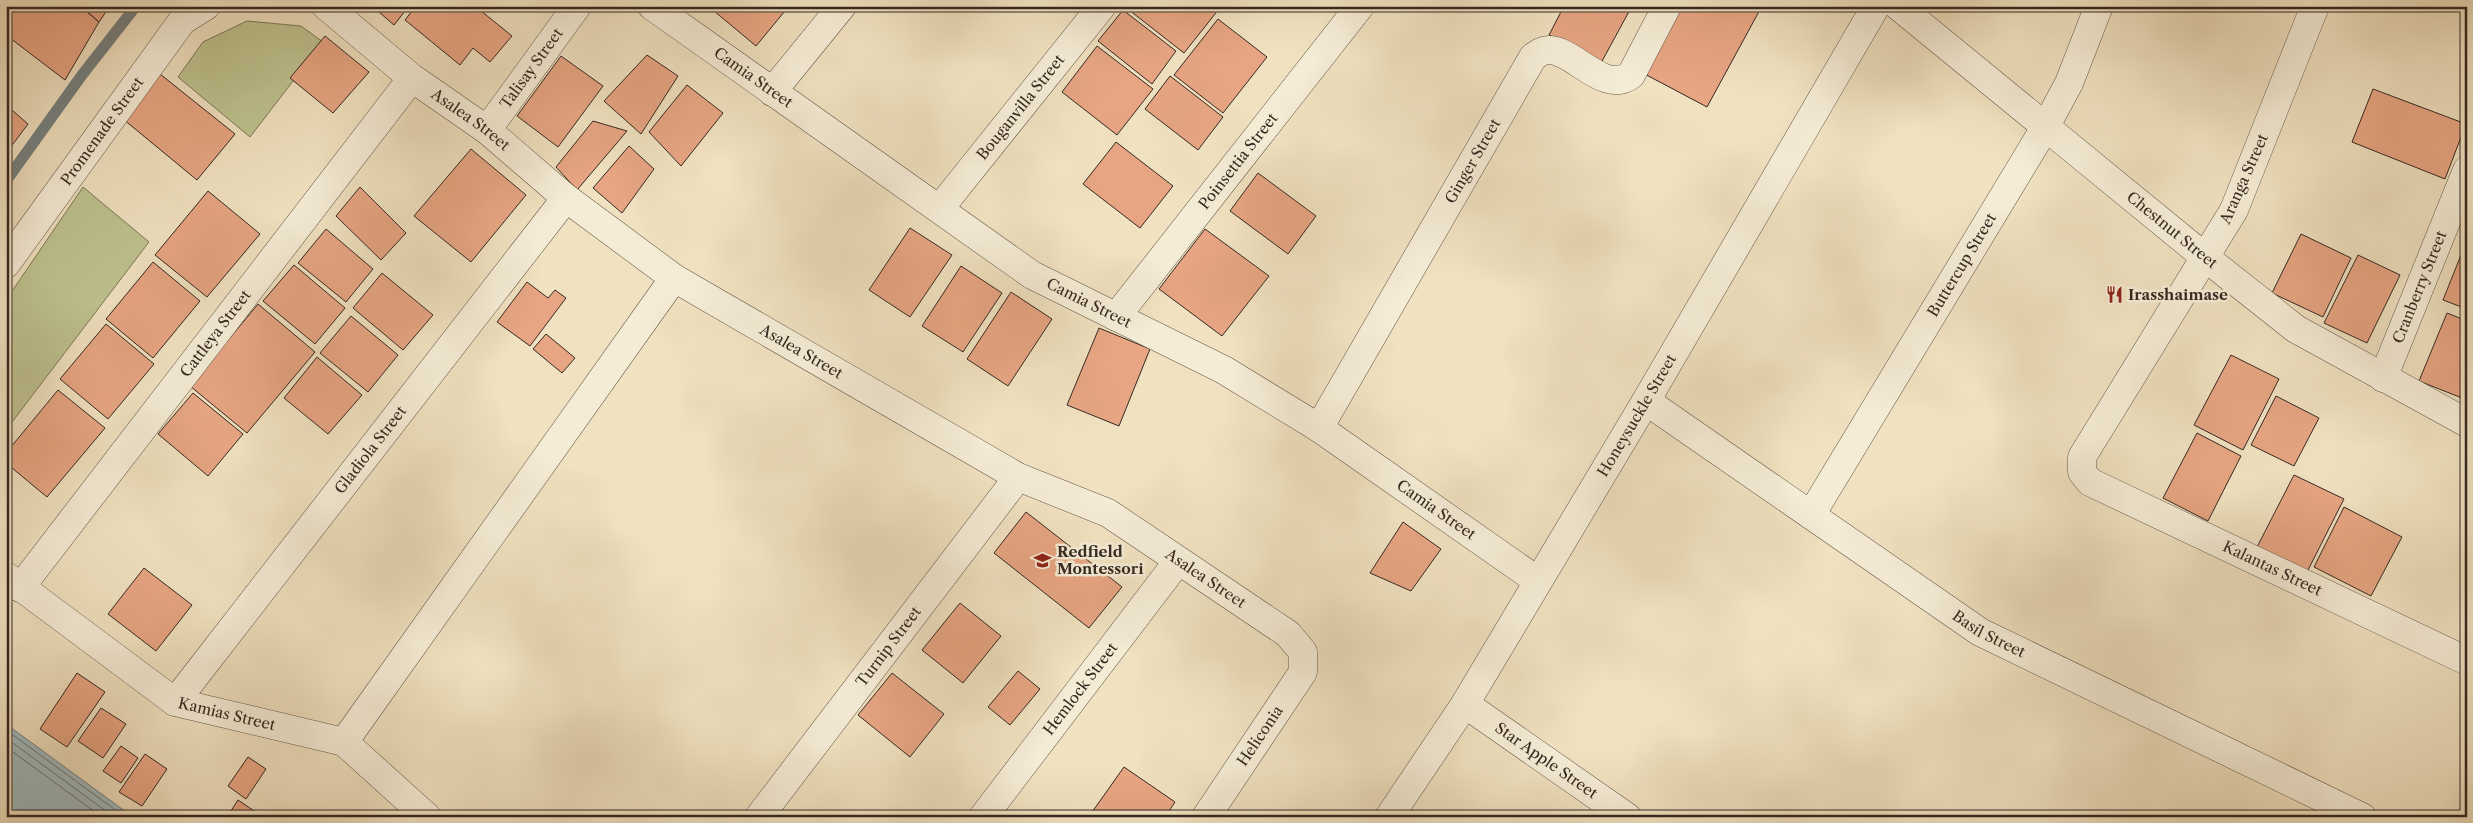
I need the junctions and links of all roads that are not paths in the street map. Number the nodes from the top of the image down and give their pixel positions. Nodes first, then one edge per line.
1 (206, 6) edge
2 (326, 6) edge
3 (577, 6) edge
4 (652, 6) edge
5 (842, 6) edge
6 (1102, 6) edge
7 (1360, 6) edge
8 (1668, 6) edge
9 (1876, 6) edge
10 (1898, 6) edge
11 (2099, 6) edge
12 (2315, 6) edge
13 (412, 78) junction
14 (772, 92) junction
15 (2046, 126) junction
16 (487, 130) junction
17 (2467, 170) edge
18 (566, 198) junction
19 (940, 208) junction
20 (2206, 258) junction
21 (6, 264) edge
22 (674, 278) junction
23 (1116, 317) junction
24 (2383, 378) junction
25 (1646, 401) junction
26 (2467, 423) edge
27 (1318, 428) junction
28 (2082, 472) joint
29 (1018, 477) junction
30 (1812, 515) junction
31 (1178, 561) junction
32 (1538, 581) junction
33 (13, 582) edge
34 (1303, 652) joint
35 (2467, 661) edge
36 (174, 702) junction
37 (1465, 704) junction
38 (344, 742) junction
39 (1611, 812) edge
40 (428, 817) edge
41 (759, 817) edge
42 (983, 817) edge
43 (1206, 817) edge
44 (1389, 817) edge
45 (2362, 817) edge

1 - 21 street, Promenade Street
2 - 13 street, Asalea Street
3 - 16 street, Talisay Street
4 - 14 street, Camia Street
5 - 14 street
6 - 19 street, Bouganvilla Street
7 - 23 street, Poinsettia Street
8 - 27 street, Ginger Street
9 - 25 street, Honeysuckle Street
10 - 15 street, Chestnut Street
11 - 15 street, Buttercup Street
12 - 20 street, Aranga Street
13 - 16 street, Asalea Street
13 - 33 street, Cattleya Street
14 - 19 street, Camia Street
15 - 20 street, Chestnut Street
15 - 30 street, Buttercup Street
16 - 18 street, Asalea Street
17 - 24 street, Cranberry Street
18 - 22 street, Asalea Street
18 - 36 street, Gladiola Street
19 - 23 street, Camia Street
20 - 24 street, Chestnut Street
20 - 28 street, Aranga Street
22 - 29 street, Asalea Street
22 - 38 street
23 - 27 street, Camia Street
24 - 26 street, Chestnut Street
25 - 30 street, Basil Street
25 - 32 street, Honeysuckle Street
27 - 32 street, Camia Street
28 - 35 street, Kalantas Street
29 - 31 street, Asalea Street
29 - 41 street, Turnip Street
30 - 45 street, Basil Street
31 - 34 street, Asalea Street
31 - 42 street, Hemlock Street
32 - 37 street, Honeysuckle Street
33 - 36 street, Kamias Street
34 - 43 street, Heliconia
36 - 38 street, Kamias Street
37 - 39 street, Star Apple Street
37 - 44 street, Honeysuckle Street
38 - 40 street, Kamias Street

